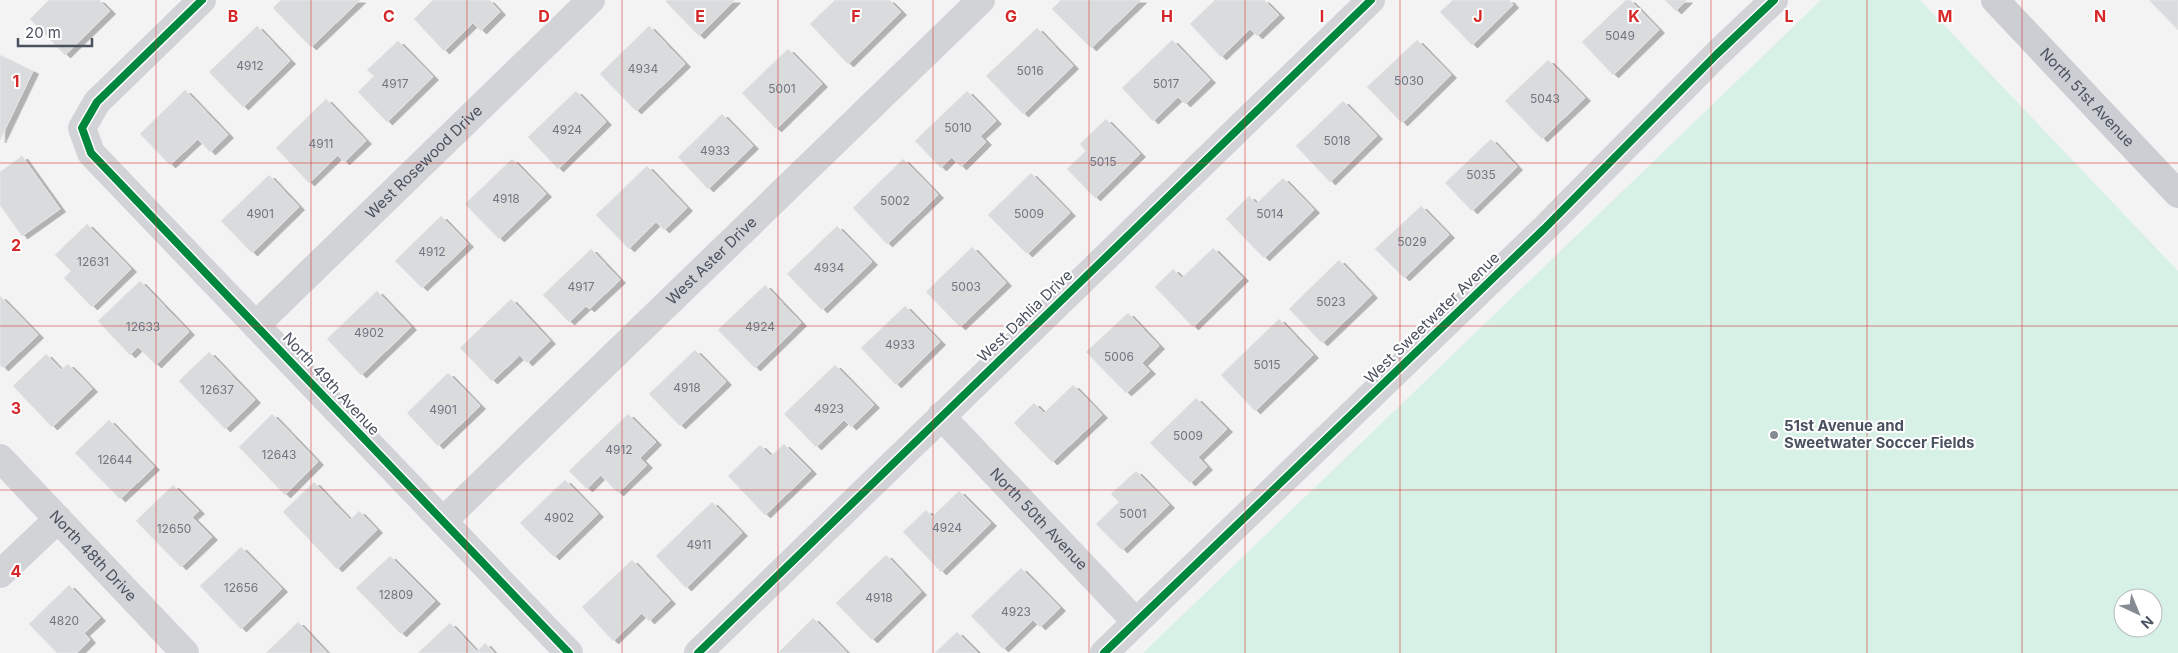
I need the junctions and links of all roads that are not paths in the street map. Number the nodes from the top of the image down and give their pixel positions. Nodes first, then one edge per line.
1 (202, 0) edge
2 (591, 0) edge
3 (981, 0) edge
4 (1371, 0) edge
5 (1774, 0) edge
6 (1995, 0) edge
7 (2178, 194) edge
8 (256, 324) junction
9 (941, 416) junction
10 (0, 458) edge
11 (58, 519) junction
12 (443, 521) junction
13 (0, 574) edge
14 (1136, 622) junction
15 (185, 653) edge
16 (569, 653) edge
17 (698, 653) edge
18 (1104, 653) edge

1 - 8 street, North 49th Avenue
2 - 8 street, West Rosewood Drive
3 - 12 street, West Aster Drive
4 - 9 street, West Dahlia Drive
5 - 14 street, West Sweetwater Avenue
6 - 7 main road, North 51st Avenue
8 - 12 street, North 49th Avenue
9 - 14 street, North 50th Avenue
9 - 17 street, West Dahlia Drive
10 - 11 street, North 48th Drive
11 - 13 street
11 - 15 street, North 48th Drive
12 - 16 street, North 49th Avenue
14 - 18 street, West Sweetwater Avenue

